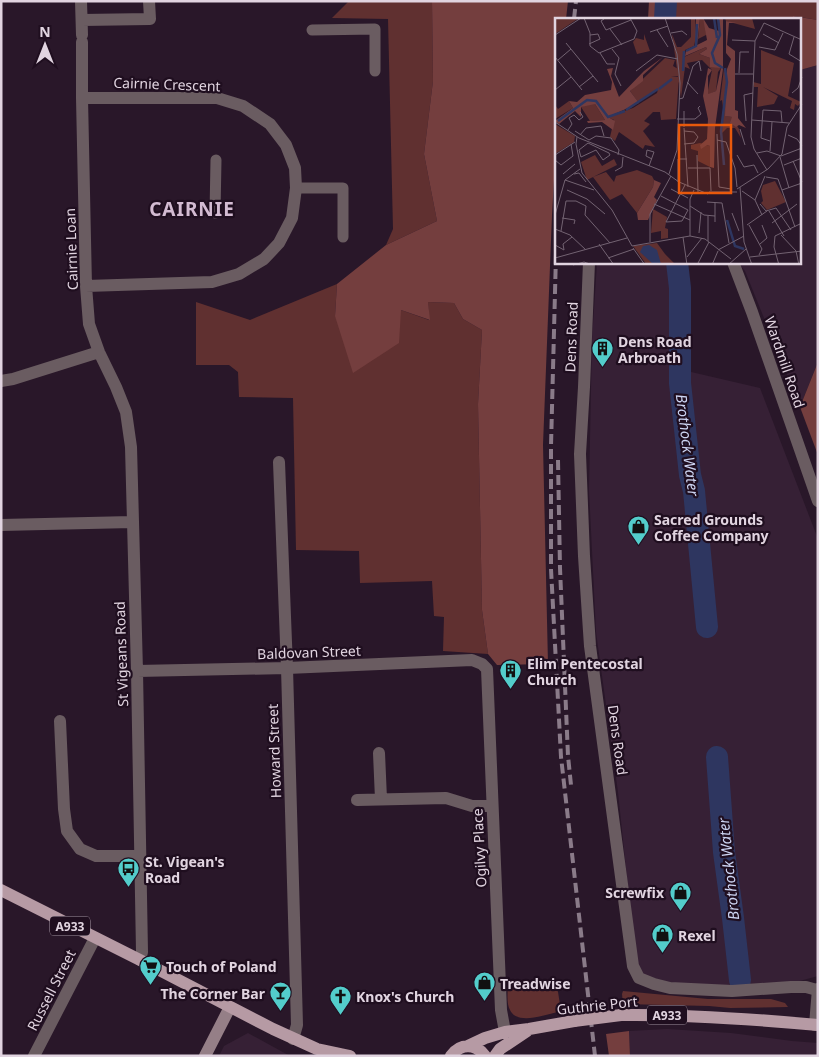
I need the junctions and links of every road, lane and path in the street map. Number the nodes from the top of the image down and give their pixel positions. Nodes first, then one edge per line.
1 (81, 1) edge
2 (149, 1) edge
3 (82, 20) junction
4 (312, 30) dead end
5 (375, 71) dead end
6 (82, 98) junction
7 (216, 160) dead end
8 (296, 188) junction
9 (216, 214) dead end
10 (343, 237) dead end
11 (589, 264) edge
12 (734, 264) edge
13 (86, 286) junction
14 (99, 352) junction
15 (1, 381) edge
16 (279, 462) dead end
17 (818, 501) edge
18 (132, 522) junction
19 (1, 525) edge
20 (482, 664) joint
21 (287, 668) junction
22 (137, 671) junction
23 (60, 722) dead end
24 (379, 753) dead end
25 (381, 799) junction
26 (357, 800) dead end
27 (492, 806) junction
28 (139, 856) junction
29 (1, 890) edge
30 (95, 938) junction
31 (140, 960) junction
32 (818, 989) edge
33 (230, 1008) junction
34 (816, 1025) edge
35 (529, 1030) junction
36 (505, 1032) junction
37 (293, 1039) junction
38 (468, 1046) junction
39 (449, 1055) edge
40 (34, 1056) edge
41 (204, 1056) edge
42 (350, 1056) edge
43 (485, 1056) edge
44 (495, 1056) edge

1 - 3 street, Cairnie Loan
2 - 3 street
3 - 6 street, Cairnie Loan
4 - 5 street
6 - 8 street, Cairnie Crescent
6 - 13 street, Cairnie Loan
7 - 9 street
8 - 10 street
8 - 13 street, Cairnie Crescent
11 - 32 street, Dens Road
12 - 17 street, Wardmill Road
13 - 14 street, Cairnie Loan
14 - 15 street
14 - 18 street, St Vigeans Road
16 - 21 street, Howard Street
18 - 19 street
18 - 22 street, St Vigeans Road
20 - 21 street, Baldovan Street
20 - 27 street, Ogilvy Place
21 - 22 street, Baldovan Street
21 - 37 street, Howard Street
22 - 28 street, St Vigeans Road
23 - 28 street
24 - 25 street
25 - 26 street
25 - 27 street
27 - 36 street, Ogilvy Place
28 - 31 street, St Vigeans Road
29 - 30 main road, A933
30 - 31 main road, A933
30 - 40 street, Russell Street
31 - 33 main road, A933
32 - 34 street
33 - 37 main road, A933
33 - 41 main road
34 - 35 main road, Guthrie Port / A933, bridge
35 - 36 main road, Guthrie Port / A933
35 - 44 main road, Guthrie Port / A933
36 - 38 main road, Guthrie Port / A933
37 - 42 main road, A933
38 - 39 main road, A933
38 - 43 main road

